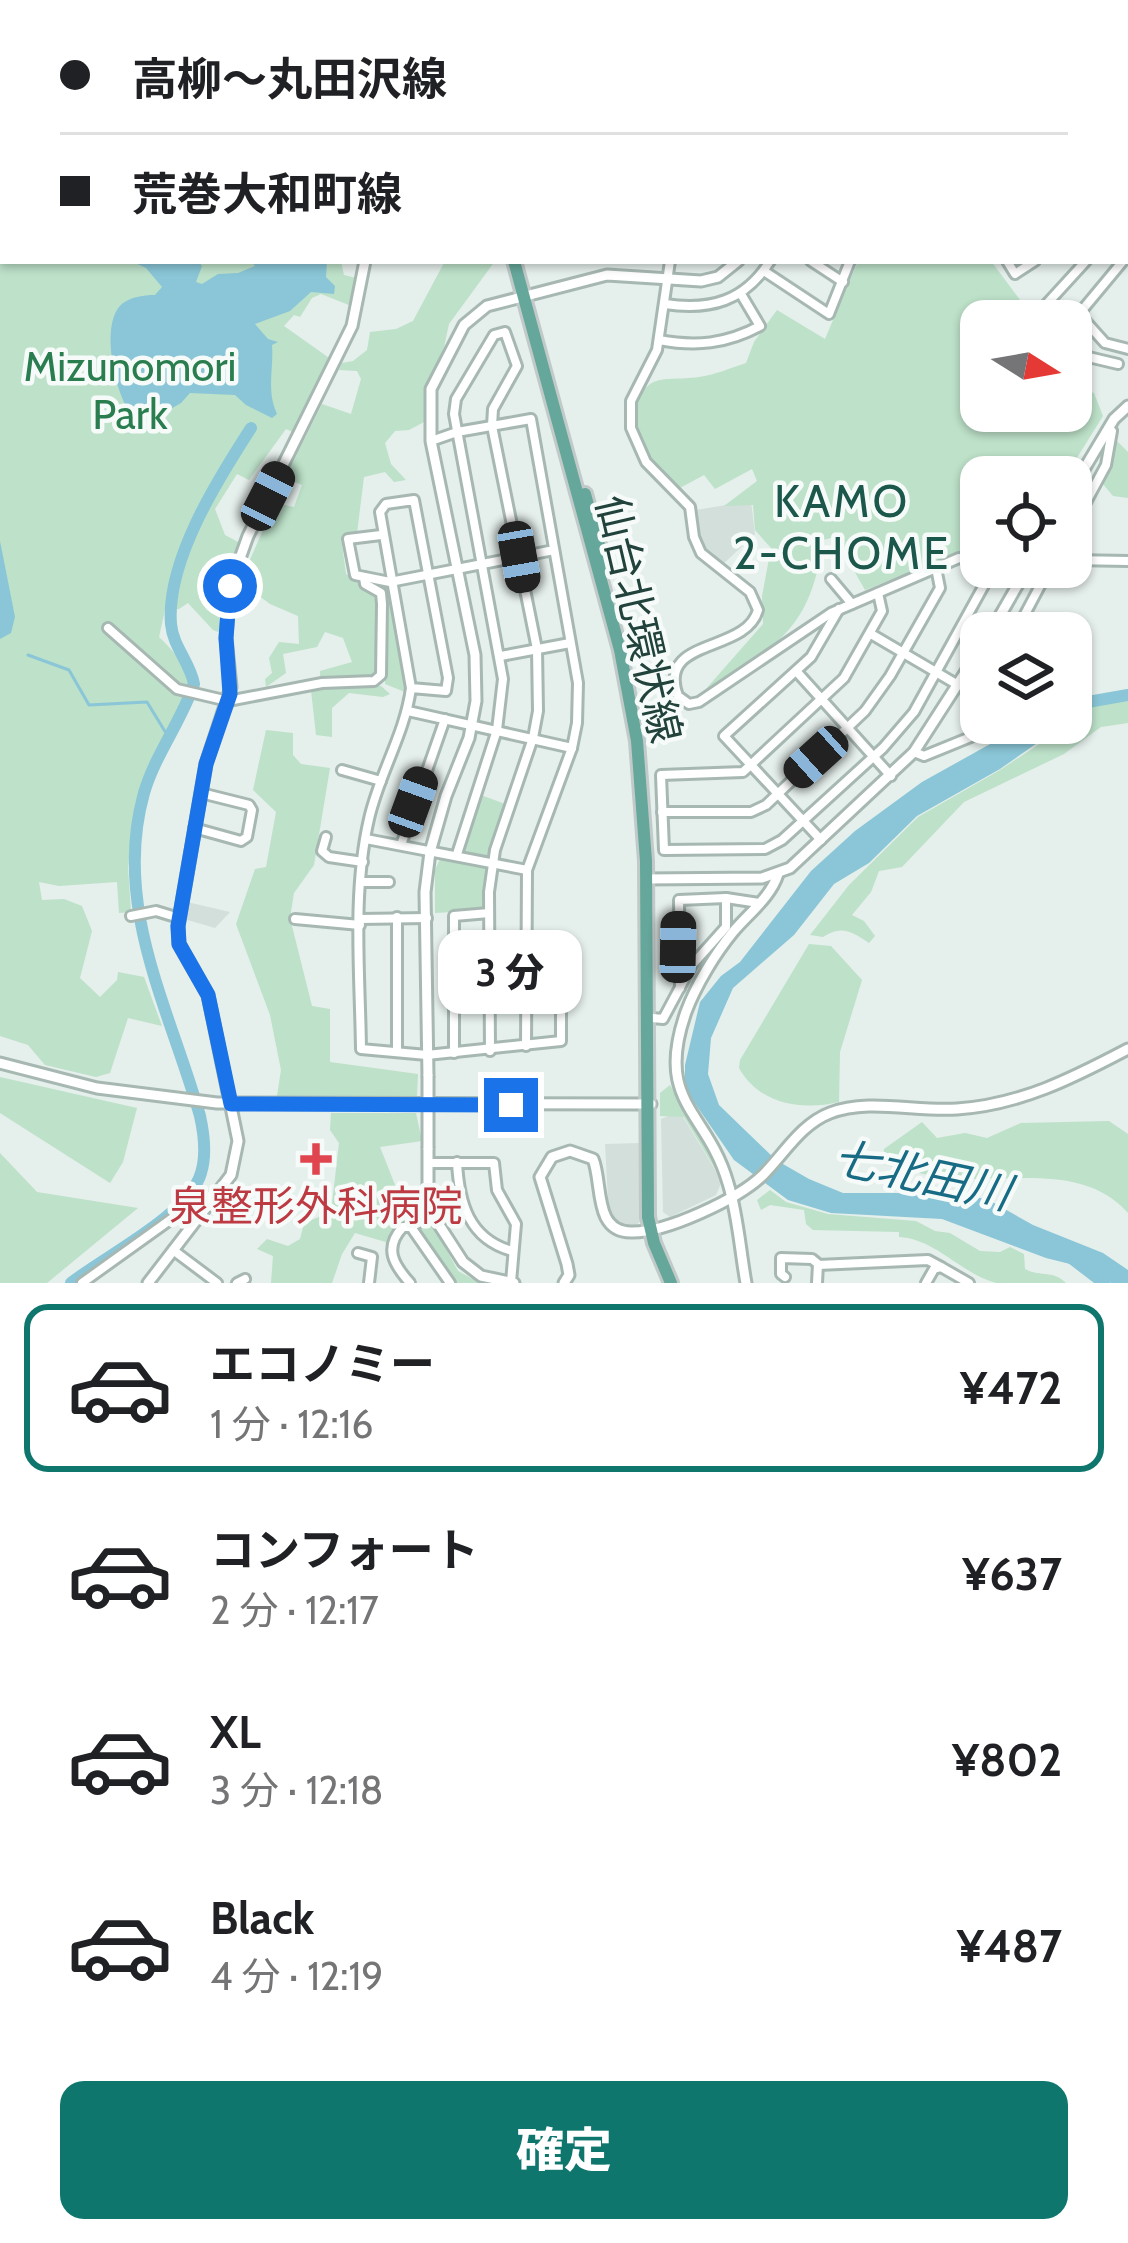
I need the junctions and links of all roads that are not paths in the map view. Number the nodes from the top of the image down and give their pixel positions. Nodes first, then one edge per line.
1 (364, 264) edge
2 (519, 264) edge
3 (670, 264) edge
4 (734, 264) edge
5 (768, 264) edge
6 (816, 264) edge
7 (849, 264) edge
8 (1009, 264) edge
9 (1030, 264) edge
10 (1083, 264) edge
11 (1120, 264) edge
12 (764, 271) junction
13 (668, 278) junction
14 (843, 282) junction
15 (528, 293) junction
16 (741, 294) junction
17 (1050, 300) edge
18 (664, 304) junction
19 (659, 340) junction
20 (1128, 349) edge
21 (1092, 358) edge
22 (1123, 365) edge
23 (1128, 406) edge
24 (492, 426) junction
25 (1108, 429) junction
26 (457, 432) junction
27 (431, 441) junction
28 (1092, 456) edge
29 (1092, 491) edge
30 (381, 535) junction
31 (554, 550) junction
32 (519, 557) junction
33 (960, 558) edge
34 (1092, 560) edge
35 (1128, 561) edge
36 (483, 565) junction
37 (936, 568) junction
38 (457, 570) junction
39 (428, 575) junction
40 (364, 577) junction
41 (830, 579) dead end
42 (394, 581) junction
43 (983, 588) edge
44 (878, 593) junction
45 (852, 604) junction
46 (839, 609) junction
47 (109, 628) dead end
48 (871, 634) junction
49 (571, 643) junction
50 (537, 649) junction
51 (904, 654) junction
52 (501, 656) junction
53 (797, 672) junction
54 (937, 672) junction
55 (959, 686) joint
56 (411, 688) junction
57 (823, 700) junction
58 (229, 701) junction
59 (408, 711) junction
60 (445, 719) junction
61 (472, 726) junction
62 (848, 728) junction
63 (497, 730) junction
64 (533, 738) junction
65 (960, 741) edge
66 (572, 748) junction
67 (914, 752) junction
68 (873, 756) junction
69 (750, 765) junction
70 (342, 770) dead end
71 (891, 776) junction
72 (381, 781) junction
73 (201, 793) junction
74 (776, 794) junction
75 (662, 812) junction
76 (802, 821) junction
77 (194, 828) junction
78 (326, 837) dead end
79 (366, 839) junction
80 (822, 841) junction
81 (401, 845) junction
82 (430, 852) junction
83 (457, 854) junction
84 (363, 862) junction
85 (492, 863) junction
86 (526, 870) junction
87 (778, 874) junction
88 (649, 879) junction
89 (361, 882) junction
90 (389, 883) dead end
91 (725, 898) junction
92 (760, 903) junction
93 (489, 913) junction
94 (131, 916) dead end
95 (397, 917) junction
96 (179, 918) junction
97 (427, 918) junction
98 (296, 919) dead end
99 (360, 922) junction
100 (489, 945) junction
101 (525, 947) junction
102 (680, 988) junction
103 (652, 1018) junction
104 (526, 1046) junction
105 (1128, 1049) edge
106 (490, 1051) junction
107 (397, 1052) junction
108 (454, 1053) junction
109 (427, 1055) junction
110 (0, 1064) edge
111 (231, 1104) junction
112 (649, 1104) junction
113 (428, 1162) junction
114 (457, 1162) junction
115 (216, 1194) junction
116 (731, 1197) junction
117 (432, 1214) junction
118 (412, 1227) junction
119 (653, 1229) junction
120 (173, 1250) junction
121 (512, 1251) junction
122 (358, 1253) dead end
123 (818, 1265) junction
124 (941, 1268) junction
125 (785, 1277) dead end
126 (82, 1283) edge
127 (148, 1283) edge
128 (217, 1283) edge
129 (369, 1283) edge
130 (410, 1283) edge
131 (450, 1283) edge
132 (513, 1283) edge
133 (564, 1283) edge
134 (674, 1283) edge
135 (746, 1283) edge
136 (817, 1283) edge
137 (926, 1283) edge
138 (969, 1283) edge

1 - 58 street
2 - 15 main road, 仙台北環状線
3 - 13 street
4 - 13 street
5 - 12 street
6 - 14 street
7 - 14 street
8 - 9 street
10 - 17 street
11 - 20 street
12 - 14 street
12 - 16 street
13 - 15 street
13 - 18 street
15 - 27 street
15 - 88 main road, 仙台北環状線
16 - 18 street
16 - 19 street
18 - 19 street
19 - 46 street
20 - 22 street
21 - 22 street
23 - 25 street
24 - 26 street
24 - 26 street
24 - 31 street
24 - 32 street
25 - 28 street
25 - 29 street
26 - 27 street
26 - 36 street
27 - 38 street
30 - 39 street
30 - 40 street
30 - 42 street
31 - 32 street
31 - 49 street
32 - 36 street
32 - 50 street
33 - 37 street
34 - 35 street
36 - 38 street
36 - 52 street
37 - 44 street
37 - 51 street
38 - 39 street
38 - 61 street
39 - 42 street
39 - 56 street
40 - 42 street
40 - 58 street
41 - 45 street
42 - 56 street
43 - 54 street
44 - 45 street
44 - 48 street
45 - 46 street
46 - 53 street
47 - 58 street
48 - 51 street
48 - 57 street
49 - 50 street
49 - 66 street
50 - 52 street
50 - 64 street
51 - 54 street
51 - 62 street
52 - 63 street
53 - 57 street
53 - 69 street
54 - 55 street
54 - 68 street
55 - 67 street
56 - 59 street
57 - 62 street
57 - 69 street
58 - 73 street
59 - 60 street
59 - 72 street
60 - 61 street
60 - 81 street
61 - 63 street
61 - 82 street
62 - 68 street
62 - 74 street
63 - 64 street
63 - 83 street
64 - 66 street
64 - 85 street
65 - 67 street
66 - 86 street
67 - 71 street
68 - 71 street
68 - 76 street
69 - 74 street
69 - 75 street
70 - 72 street
71 - 80 street
72 - 79 street
73 - 77 street
73 - 77 street
74 - 75 street
74 - 76 street
75 - 76 street
76 - 80 street
77 - 96 street
78 - 84 street
79 - 81 street
79 - 84 street
80 - 87 street
81 - 82 street
82 - 83 street
82 - 97 street
83 - 85 street
84 - 89 street
85 - 86 street
85 - 93 street
86 - 101 street
87 - 88 street
87 - 92 street
88 - 103 main road, 仙台北環状線
88 - 112 main road, 仙台北環状線
89 - 90 street
89 - 99 street
91 - 92 street
91 - 102 street
91 - 102 street
92 - 116 street
93 - 100 street
93 - 108 street
94 - 96 street
95 - 97 street
95 - 99 street
95 - 107 street
96 - 111 street
97 - 109 street
98 - 99 street
99 - 107 street
100 - 101 street
100 - 106 street
101 - 104 street
101 - 104 street
102 - 103 street
103 - 112 main road, 仙台北環状線
104 - 106 street
105 - 116 street
106 - 108 street
107 - 109 street
108 - 109 street
109 - 113 street, bridge
110 - 111 street
111 - 112 street
111 - 115 street
112 - 119 main road, 仙台北環状線
113 - 114 street
113 - 117 street
114 - 121 street
114 - 121 street
115 - 120 street
115 - 126 street
116 - 119 street
116 - 135 street
117 - 118 street
117 - 132 street
118 - 130 street
118 - 131 street
119 - 133 street
119 - 134 main road, 仙台北環状線
120 - 127 street
120 - 128 street
121 - 132 street
122 - 129 street
123 - 124 street
123 - 125 street
123 - 136 street
124 - 137 street
124 - 138 street

